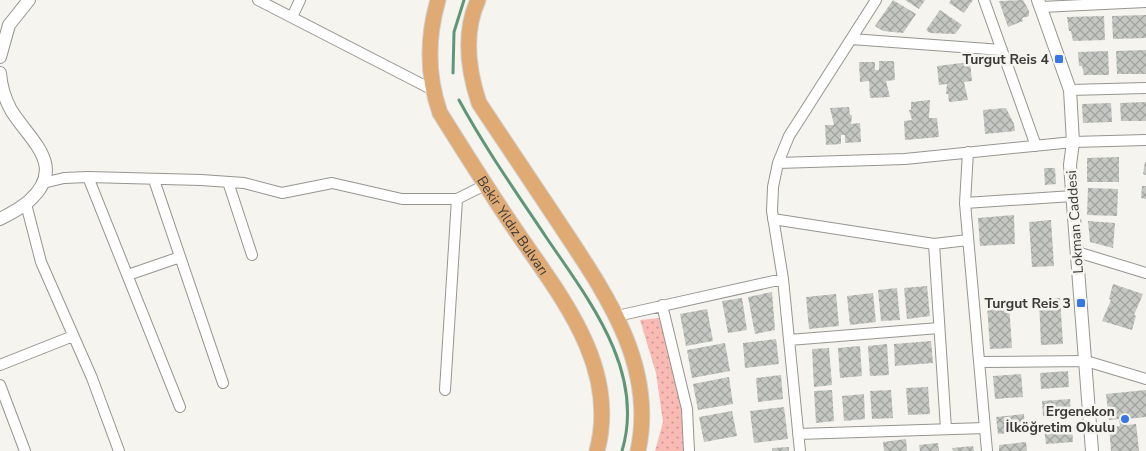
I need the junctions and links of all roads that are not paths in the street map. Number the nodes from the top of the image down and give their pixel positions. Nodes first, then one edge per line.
1 (29, 0) edge
2 (258, 0) edge
3 (300, 0) edge
4 (438, 0) edge
5 (478, 0) edge
6 (876, 0) edge
7 (984, 0) edge
8 (1146, 2) edge
9 (1040, 3) edge
10 (292, 17) junction
11 (851, 39) junction
12 (1002, 50) junction
13 (0, 57) edge
14 (0, 73) edge
15 (1146, 88) edge
16 (433, 90) junction
17 (1070, 90) junction
18 (1146, 140) edge
19 (1073, 142) junction
20 (1036, 146) junction
21 (968, 152) junction
22 (778, 163) junction
23 (88, 177) junction
24 (154, 180) junction
25 (43, 182) junction
26 (228, 182) junction
27 (485, 185) junction
28 (1073, 196) junction
29 (457, 199) junction
30 (965, 203) junction
31 (26, 204) junction
32 (773, 219) junction
33 (0, 220) edge
34 (968, 240) junction
35 (934, 244) junction
36 (1077, 252) junction
37 (252, 255) dead end
38 (180, 257) junction
39 (1146, 273) edge
40 (128, 275) junction
41 (783, 279) junction
42 (662, 305) junction
43 (617, 316) junction
44 (939, 328) junction
45 (73, 336) junction
46 (789, 340) junction
47 (1086, 361) junction
48 (979, 362) junction
49 (0, 365) edge
50 (1146, 379) edge
51 (223, 382) dead end
52 (0, 385) edge
53 (444, 390) dead end
54 (180, 407) dead end
55 (985, 428) junction
56 (946, 429) junction
57 (798, 434) junction
58 (26, 451) edge
59 (119, 451) edge
60 (597, 451) edge
61 (638, 451) edge
62 (690, 451) edge
63 (800, 451) edge
64 (987, 451) edge
65 (1092, 451) edge

1 - 13 street
2 - 10 street
3 - 10 street
4 - 16 main road, Bekir Yıldız Bulvarı
5 - 43 main road
6 - 11 street
7 - 12 street
8 - 9 street
9 - 17 street, Lokman Caddesi
10 - 16 street
11 - 12 street
11 - 22 street
12 - 20 street
14 - 25 street
15 - 17 street
16 - 27 main road, Bekir Yıldız Bulvarı
17 - 19 street, Lokman Caddesi
18 - 19 street
19 - 20 street
19 - 28 street, Lokman Caddesi
20 - 21 street
21 - 22 street
21 - 30 street
22 - 32 street
23 - 24 street
23 - 25 street
23 - 40 street
24 - 26 street
24 - 38 street
25 - 31 street
26 - 29 street
26 - 37 street
27 - 29 street
27 - 60 main road, Bekir Yıldız Bulvarı
28 - 30 street
28 - 36 street, Lokman Caddesi
29 - 53 street
30 - 34 street
31 - 33 street
31 - 45 street
32 - 35 street
32 - 41 street
34 - 35 street
34 - 48 street
35 - 44 street
36 - 39 street
36 - 47 street, Lokman Caddesi
38 - 40 street
38 - 51 street
40 - 54 street
41 - 42 street
41 - 46 street
42 - 43 street
42 - 62 street
43 - 61 main road
44 - 46 street
44 - 56 street
45 - 49 street
45 - 59 street
46 - 57 street
47 - 48 street
47 - 50 street
47 - 65 street, Lokman Caddesi
48 - 55 street
52 - 58 street
55 - 56 street
55 - 64 street
56 - 57 street
57 - 63 street

